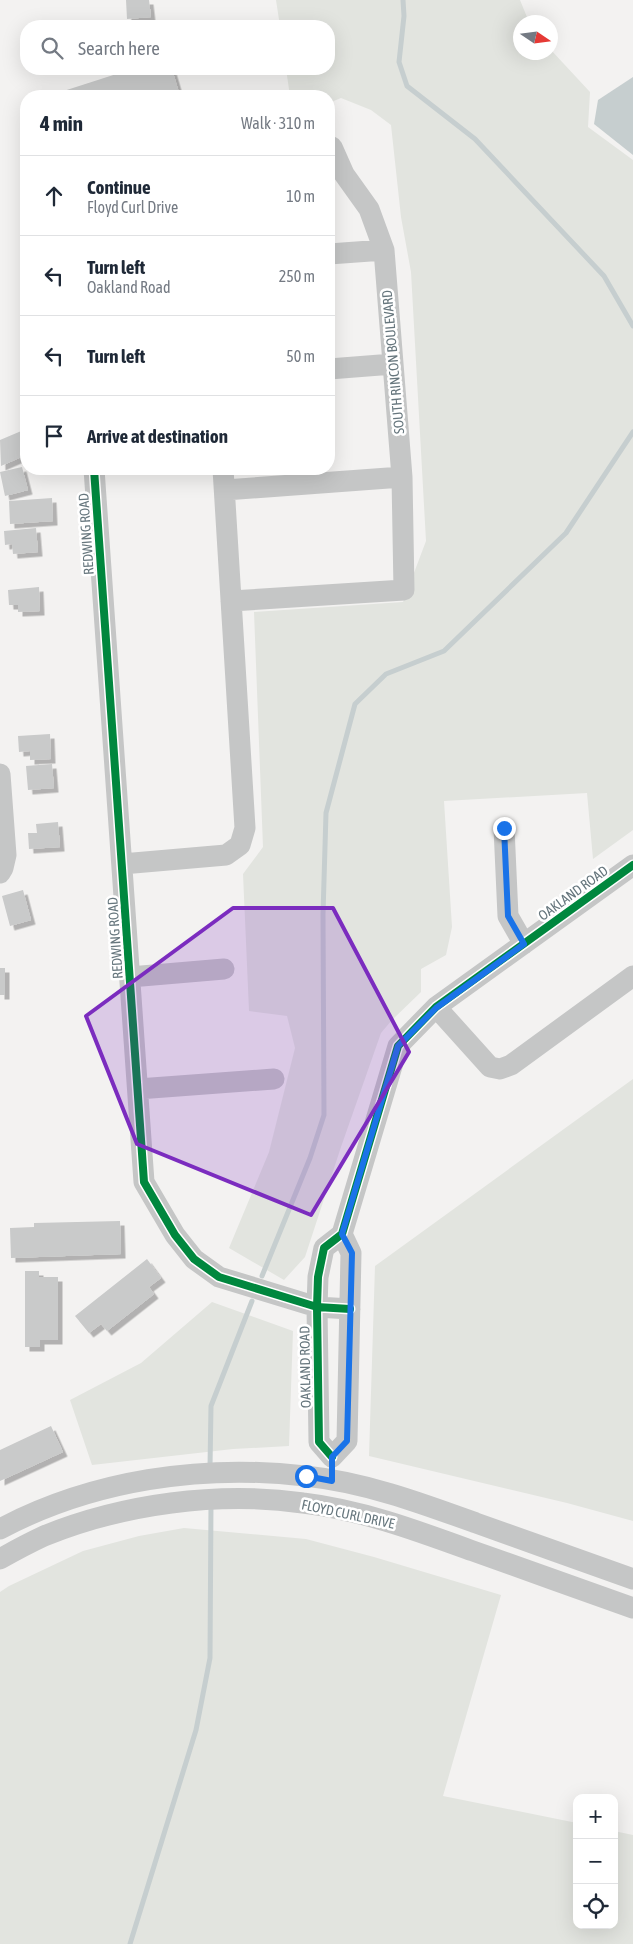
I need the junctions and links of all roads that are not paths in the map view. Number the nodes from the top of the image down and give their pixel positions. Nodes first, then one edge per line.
1 (335, 154) edge
2 (384, 250) junction
3 (335, 254) edge
4 (393, 364) junction
5 (335, 369) edge
6 (94, 475) edge
7 (224, 475) edge
8 (402, 477) junction
9 (225, 490) junction
10 (231, 601) junction
11 (0, 774) edge
12 (504, 828) dead end
13 (122, 864) junction
14 (633, 865) edge
15 (0, 873) edge
16 (524, 944) junction
17 (224, 969) dead end
18 (633, 976) edge
19 (130, 978) junction
20 (436, 1008) junction
21 (274, 1079) dead end
22 (138, 1089) junction
23 (342, 1234) junction
24 (317, 1306) junction
25 (350, 1309) junction
26 (332, 1457) junction
27 (332, 1481) junction
28 (330, 1508) junction
29 (0, 1528) edge
30 (0, 1559) edge
31 (633, 1579) edge
32 (633, 1608) edge

1 - 2 street, SOUTH RINCON BOULEVARD
2 - 3 street
2 - 4 street, SOUTH RINCON BOULEVARD
4 - 5 street
4 - 8 street, SOUTH RINCON BOULEVARD
6 - 13 street, REDWING ROAD
7 - 9 street
8 - 9 street
8 - 10 street, SOUTH RINCON BOULEVARD
9 - 10 street
10 - 13 street
11 - 15 street
12 - 16 street
13 - 19 street, REDWING ROAD
14 - 16 street, OAKLAND ROAD
16 - 20 street, OAKLAND ROAD
17 - 19 street
18 - 20 street
19 - 22 street, REDWING ROAD
20 - 23 street, OAKLAND ROAD
21 - 22 street
22 - 24 street, REDWING ROAD
23 - 24 street, OAKLAND ROAD
23 - 25 street
24 - 25 street, REDWING ROAD
24 - 26 street, OAKLAND ROAD
25 - 26 street
26 - 27 street
27 - 28 street
27 - 29 street, FLOYD CURL DRIVE
27 - 31 street, FLOYD CURL DRIVE
28 - 30 street, FLOYD CURL DRIVE
28 - 32 street, FLOYD CURL DRIVE

